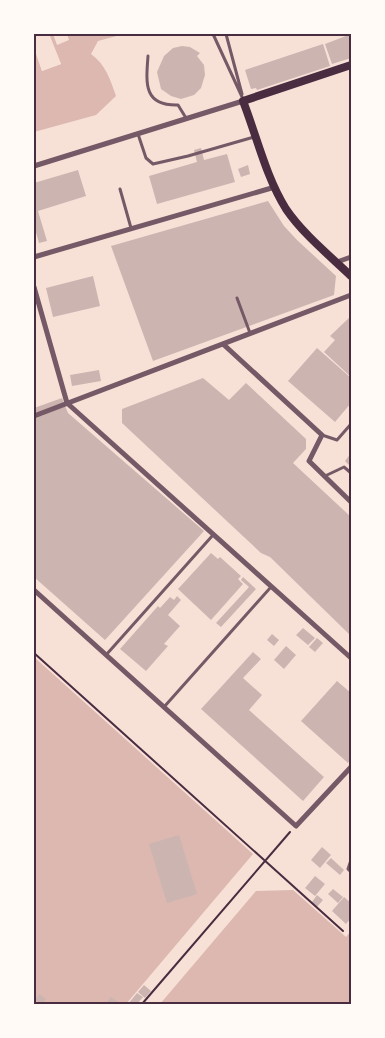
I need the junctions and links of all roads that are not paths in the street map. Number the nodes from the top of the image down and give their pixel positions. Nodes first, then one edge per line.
1 (213, 34) edge
2 (226, 34) edge
3 (148, 56) dead end
4 (351, 65) edge
5 (243, 100) junction
6 (187, 119) junction
7 (138, 134) junction
8 (256, 136) junction
9 (34, 166) edge
10 (275, 187) junction
11 (120, 189) dead end
12 (132, 228) junction
13 (34, 257) edge
14 (351, 257) edge
15 (337, 262) junction
16 (351, 276) edge
17 (34, 287) edge
18 (351, 295) edge
19 (236, 298) dead end
20 (250, 334) junction
21 (223, 344) junction
22 (67, 403) junction
23 (34, 416) edge
24 (351, 424) edge
25 (322, 435) junction
26 (351, 474) edge
27 (325, 477) junction
28 (351, 502) edge
29 (214, 534) junction
30 (271, 586) junction
31 (34, 590) edge
32 (106, 654) junction
33 (351, 658) edge
34 (164, 707) junction
35 (351, 767) edge
36 (351, 860) edge
37 (351, 872) edge

1 - 5 lane
2 - 5 lane
3 - 6 lane
4 - 5 main road
5 - 6 street
5 - 8 main road
6 - 7 street
7 - 8 lane
7 - 9 street
8 - 10 main road
10 - 12 street
10 - 15 main road
11 - 12 lane
12 - 13 street
14 - 15 street
15 - 16 main road
17 - 22 street
18 - 20 street
19 - 20 lane
20 - 21 street
21 - 22 street
21 - 25 street
22 - 23 street
22 - 29 street
24 - 25 lane
25 - 27 street
26 - 27 lane
27 - 28 street
29 - 30 street
29 - 32 lane
30 - 33 street
30 - 34 lane
31 - 32 street
32 - 34 street
34 - 35 street
36 - 37 lane

